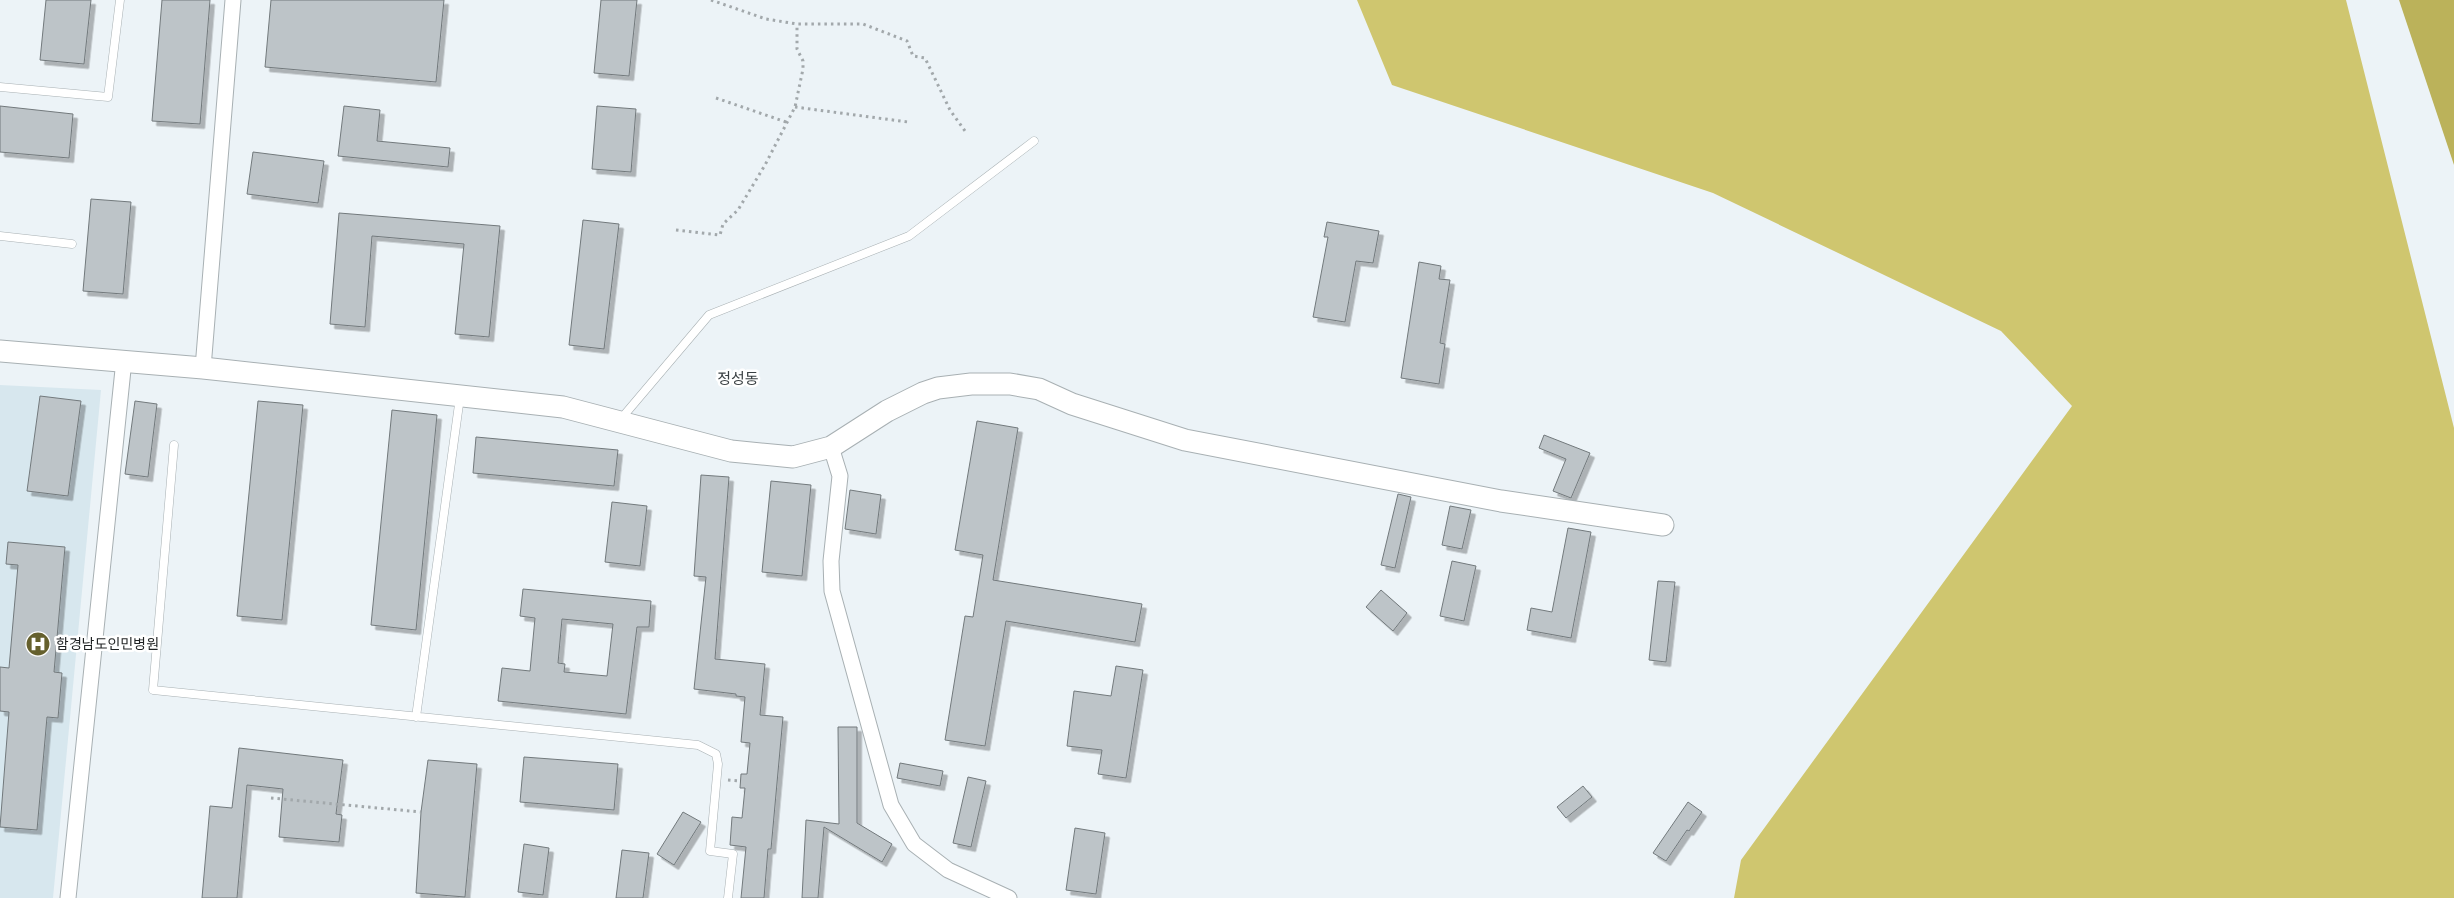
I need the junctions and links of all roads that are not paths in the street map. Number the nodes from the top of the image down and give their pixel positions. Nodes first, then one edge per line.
1 (120, 0) edge
2 (233, 0) edge
3 (0, 88) edge
4 (1034, 141) dead end
5 (0, 236) edge
6 (72, 244) dead end
7 (0, 350) edge
8 (124, 360) junction
9 (203, 368) junction
10 (460, 396) junction
11 (620, 420) junction
12 (174, 445) dead end
13 (831, 447) junction
14 (1662, 525) dead end
15 (416, 716) junction
16 (68, 898) edge
17 (728, 898) edge
18 (1009, 898) edge

1 - 3 lane
2 - 9 street
4 - 11 lane
5 - 6 lane
7 - 8 street
8 - 9 street
8 - 16 street
9 - 10 street
10 - 11 street
10 - 15 lane
11 - 13 street
12 - 15 lane
13 - 14 street
13 - 18 street
15 - 17 lane

